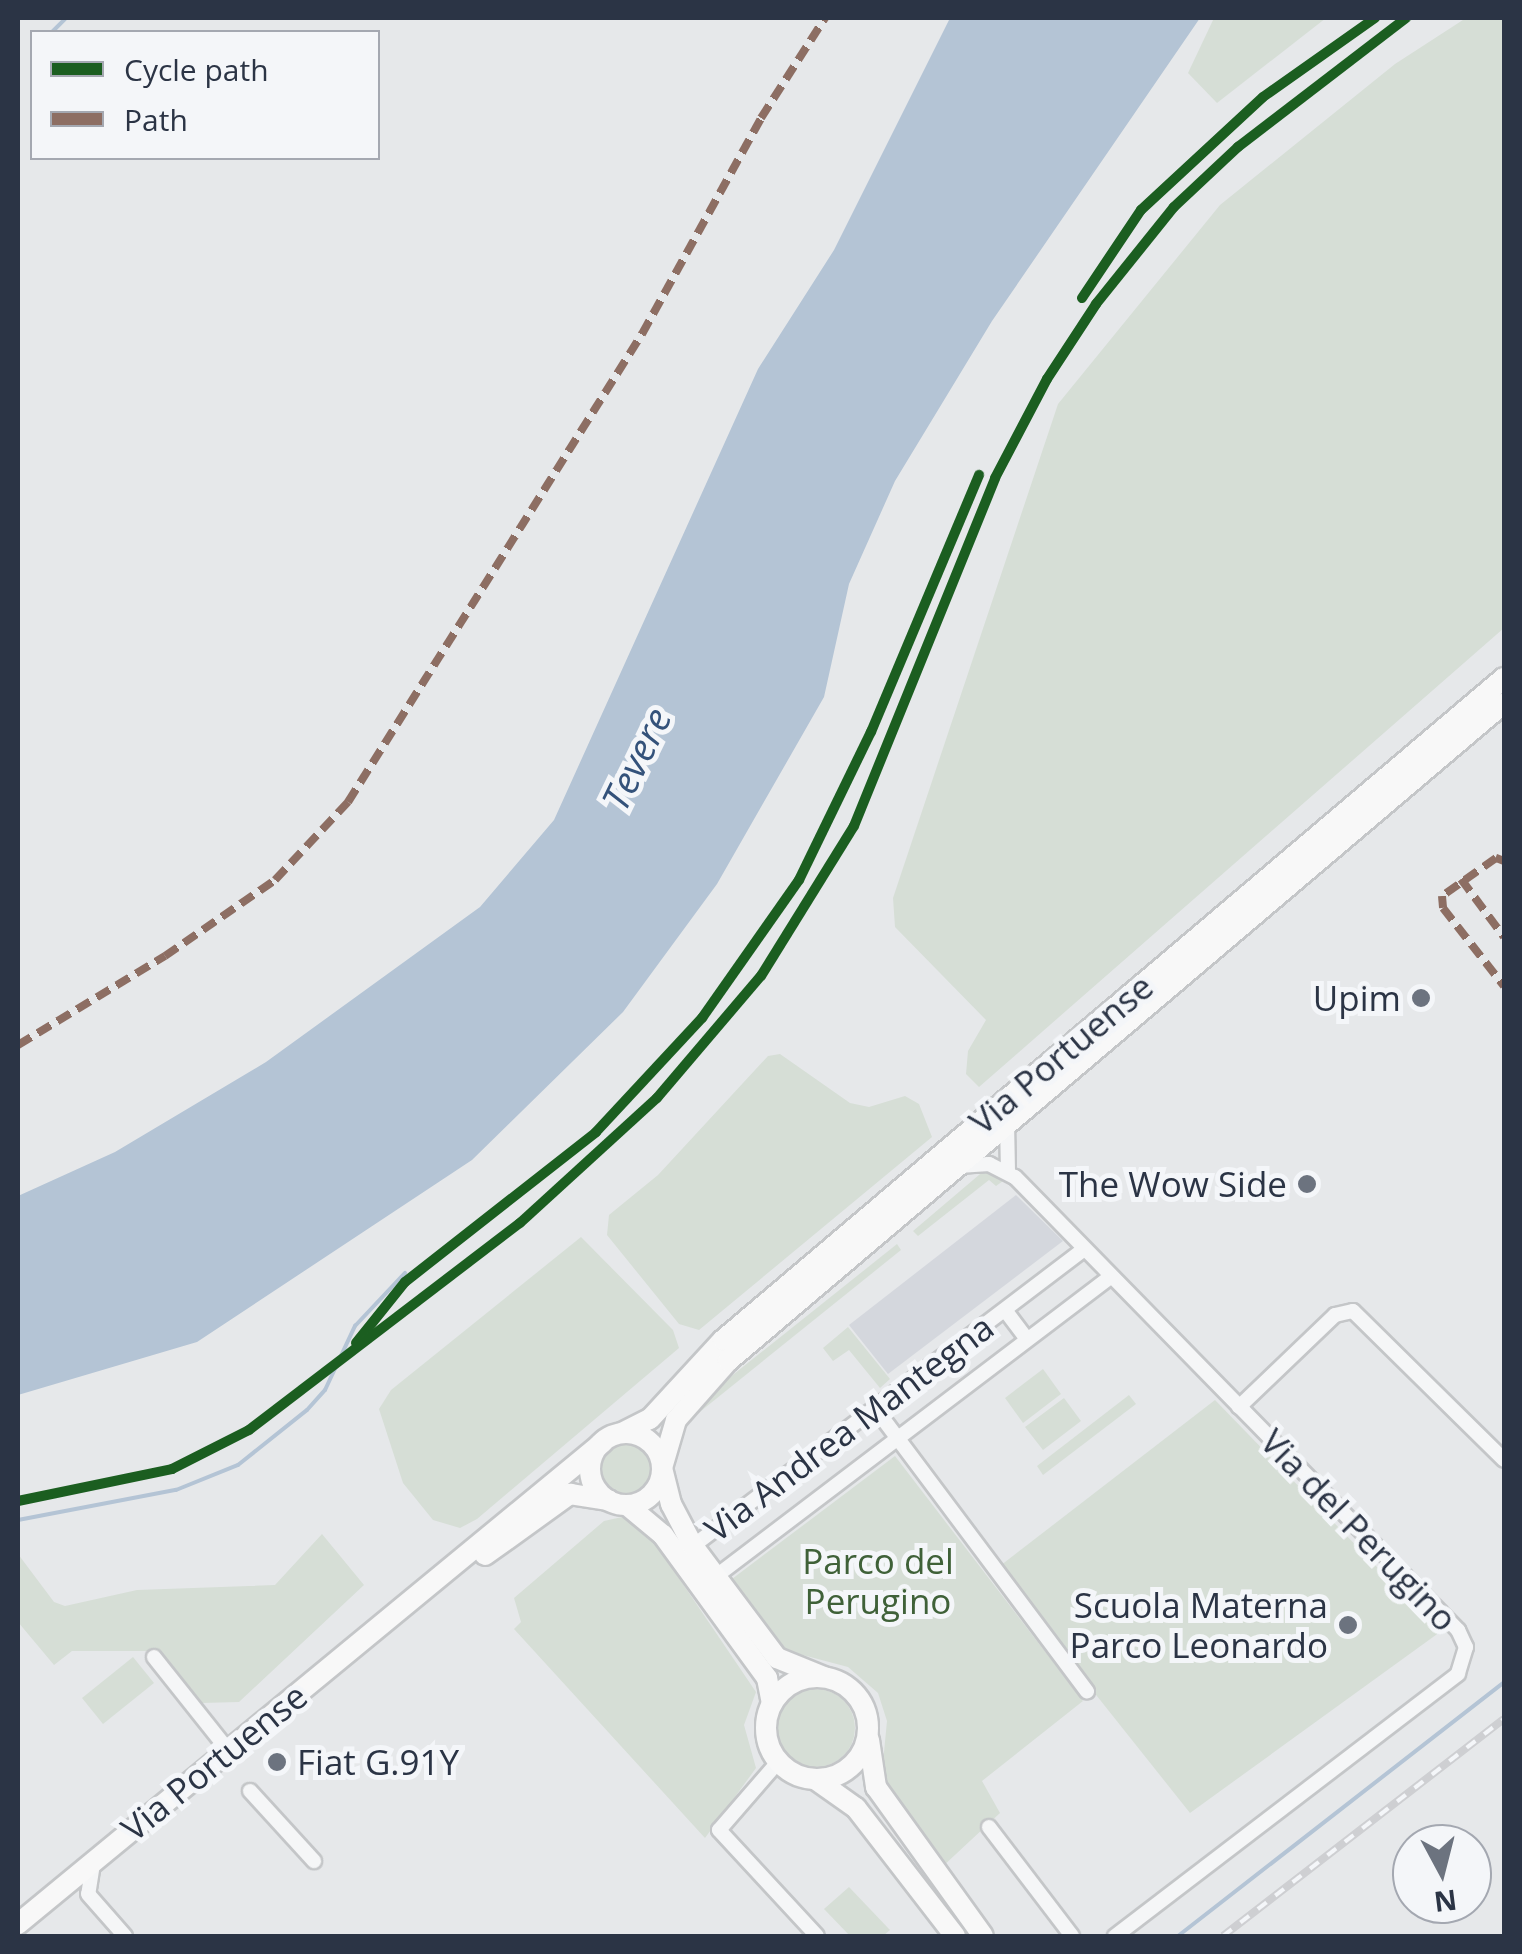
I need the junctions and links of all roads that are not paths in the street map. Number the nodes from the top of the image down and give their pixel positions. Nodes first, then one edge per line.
1 (1504, 678) edge
2 (1504, 703) edge
3 (1008, 1121) junction
4 (952, 1168) junction
5 (1008, 1171) junction
6 (1084, 1249) junction
7 (1110, 1276) junction
8 (1005, 1310) junction
9 (1026, 1338) junction
10 (875, 1408) junction
11 (1239, 1408) junction
12 (622, 1434) junction
13 (895, 1437) junction
14 (602, 1443) junction
15 (1504, 1460) edge
16 (662, 1468) junction
17 (618, 1502) junction
18 (692, 1546) junction
19 (715, 1577) junction
20 (410, 1600) junction
21 (154, 1658) dead end
22 (824, 1677) junction
23 (1087, 1691) dead end
24 (772, 1702) junction
25 (869, 1728) junction
26 (228, 1750) junction
27 (778, 1762) junction
28 (815, 1779) junction
29 (250, 1792) dead end
30 (990, 1827) dead end
31 (95, 1858) junction
32 (314, 1861) dead end
33 (40, 1904) junction
34 (95, 1904) junction
35 (18, 1924) edge
36 (125, 1936) edge
37 (817, 1936) edge
38 (955, 1936) edge
39 (983, 1936) edge
40 (1072, 1936) edge
41 (1115, 1936) edge

1 - 12 street, Via Portuense
2 - 3 street, Via Portuense
3 - 4 street, Via Portuense
3 - 5 street
4 - 5 street
4 - 16 street, Via Portuense
5 - 6 street, Via del Perugino
6 - 7 street, Via del Perugino
6 - 8 street, Via Andrea Mantegna
7 - 9 street, Via Andrea Mantegna
7 - 11 street, Via del Perugino
8 - 9 street, Via Andrea Mantegna
8 - 10 street, Via Andrea Mantegna
9 - 13 street, Via Andrea Mantegna
10 - 13 street
10 - 18 street, Via Andrea Mantegna
11 - 15 street
11 - 41 street, Via del Perugino
12 - 14 street
12 - 16 street
13 - 19 street, Via Andrea Mantegna
13 - 23 street
14 - 17 street
14 - 20 street, Via Portuense
16 - 17 street
16 - 18 street
17 - 20 street, Via Portuense
17 - 24 street
18 - 19 street
19 - 22 street
20 - 26 street, Via Portuense
21 - 26 street
22 - 24 street
22 - 25 street
24 - 27 street
25 - 28 street
25 - 39 street
26 - 31 street, Via Portuense
27 - 28 street
27 - 37 street
28 - 38 street
29 - 32 street
30 - 40 street
31 - 33 street, Via Portuense
31 - 34 street
33 - 34 street
33 - 35 street, Via Portuense
34 - 36 street

